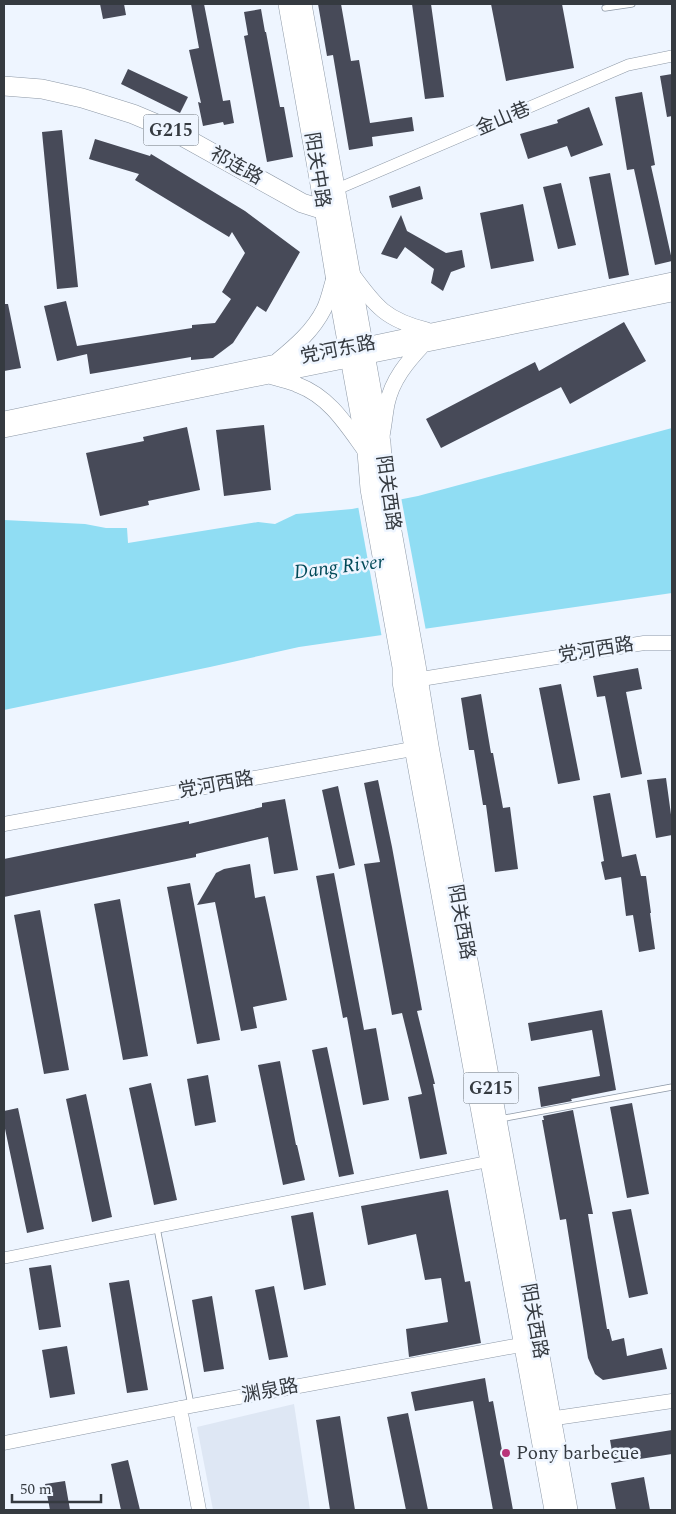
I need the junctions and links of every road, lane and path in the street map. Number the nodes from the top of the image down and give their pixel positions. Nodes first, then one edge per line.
1 (288, 4) edge
2 (302, 4) edge
3 (632, 4) edge
4 (605, 8) dead end
5 (672, 56) edge
6 (4, 86) edge
7 (335, 190) junction
8 (324, 210) junction
9 (342, 273) junction
10 (672, 280) edge
11 (672, 294) edge
12 (427, 338) junction
13 (355, 346) junction
14 (276, 362) junction
15 (268, 376) junction
16 (4, 418) edge
17 (4, 430) edge
18 (374, 448) junction
19 (672, 642) edge
20 (410, 673) junction
21 (422, 748) junction
22 (4, 824) edge
23 (672, 1087) edge
24 (490, 1120) junction
25 (490, 1161) junction
26 (157, 1228) junction
27 (4, 1258) edge
28 (531, 1343) junction
29 (672, 1401) edge
30 (186, 1407) junction
31 (545, 1420) junction
32 (4, 1442) edge
33 (199, 1510) edge
34 (554, 1510) edge
35 (568, 1510) edge

1 - 8 highway, 阳关中路
2 - 7 highway, 阳关中路 / G215
3 - 4 lane
5 - 7 street, 金山巷
6 - 8 highway, 祁连路 / G215
7 - 9 highway, 阳关中路 / G215
8 - 9 highway, 阳关中路 / G215
9 - 12 main road
9 - 13 highway, 阳关中路 / G215
9 - 14 main road
10 - 12 main road, 党河东路
11 - 12 main road
12 - 13 main road, 党河东路
12 - 18 main road
13 - 14 main road, 党河东路
13 - 15 main road, 党河东路
13 - 18 highway, 阳关西路 / G215
14 - 16 main road, 党河东路
15 - 17 main road, 党河东路
15 - 18 main road
18 - 20 highway, 阳关西路 / G215
19 - 20 street, 党河西路
20 - 21 highway, 阳关西路 / G215
21 - 22 street, 党河西路
21 - 24 highway, 阳关西路 / G215
23 - 24 lane
24 - 25 highway, 阳关西路 / G215
24 - 28 highway, 阳关西路 / G215
25 - 26 street
25 - 28 highway, 阳关西路 / G215
26 - 27 street
26 - 30 lane
28 - 30 street, 渊泉路
28 - 31 highway, 阳关西路 / G215
29 - 31 street
30 - 32 street, 渊泉路
30 - 33 street
31 - 34 highway, 阳关西路 / G215
31 - 35 highway, 阳关西路 / G215

